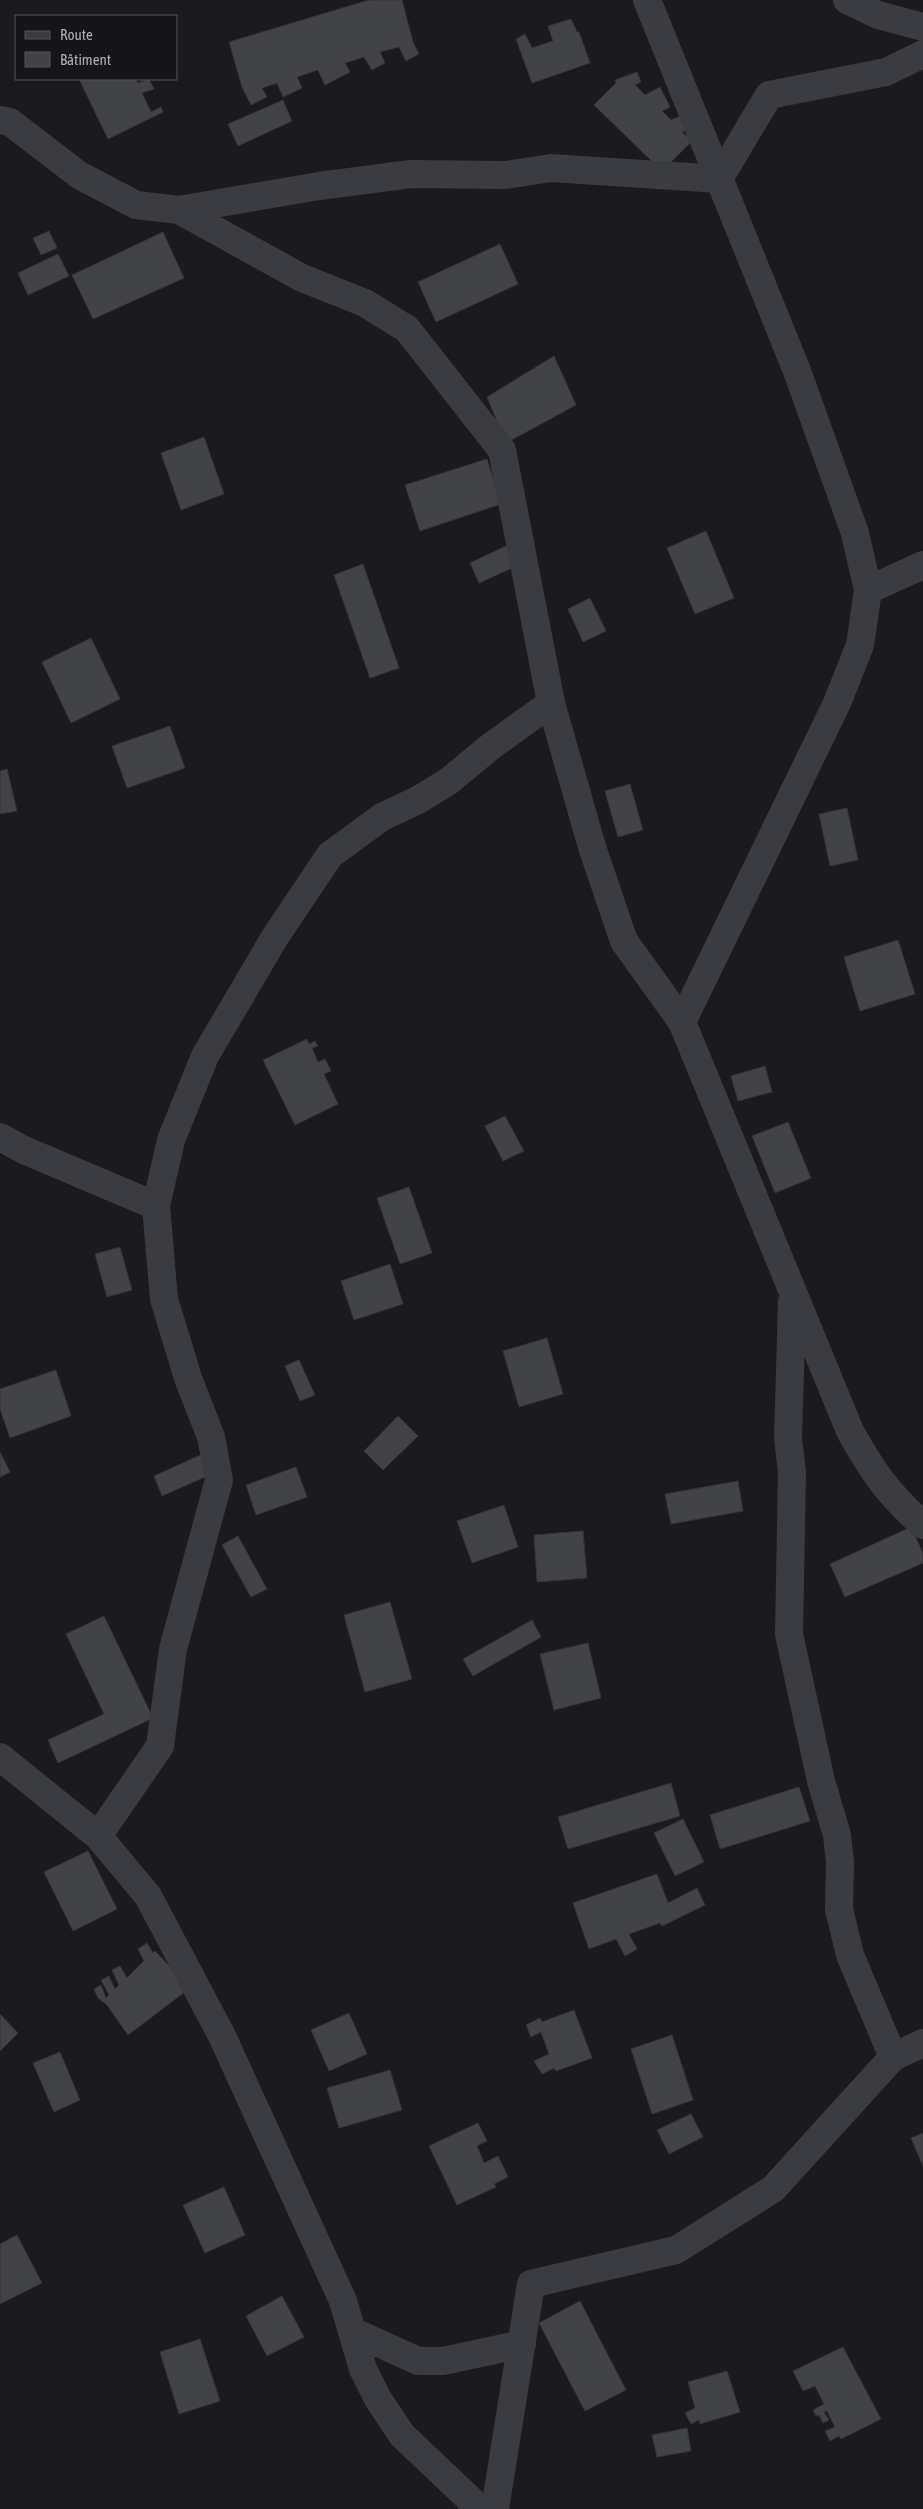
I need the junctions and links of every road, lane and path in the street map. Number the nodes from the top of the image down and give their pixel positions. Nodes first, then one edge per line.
1 (647, 0) edge
2 (847, 0) edge
3 (923, 28) edge
4 (923, 54) edge
5 (0, 120) edge
6 (719, 178) junction
7 (179, 210) junction
8 (923, 565) edge
9 (868, 590) junction
10 (551, 703) junction
11 (682, 1022) junction
12 (0, 1137) edge
13 (156, 1206) junction
14 (793, 1293) junction
15 (923, 1525) edge
16 (0, 1757) edge
17 (98, 1836) junction
18 (923, 2043) edge
19 (893, 2057) junction
20 (352, 2331) junction
21 (522, 2344) junction
22 (480, 2509) edge
23 (495, 2509) edge

1 - 6 street
2 - 3 street
4 - 6 street
5 - 7 street
6 - 7 street
6 - 9 street
7 - 10 street
8 - 9 street
9 - 11 street
10 - 11 street
10 - 13 street
11 - 14 street
12 - 13 street
13 - 17 street
14 - 15 street
14 - 19 street
16 - 17 street
17 - 20 street
18 - 19 street
19 - 21 street
20 - 21 street
20 - 22 street
21 - 23 street

